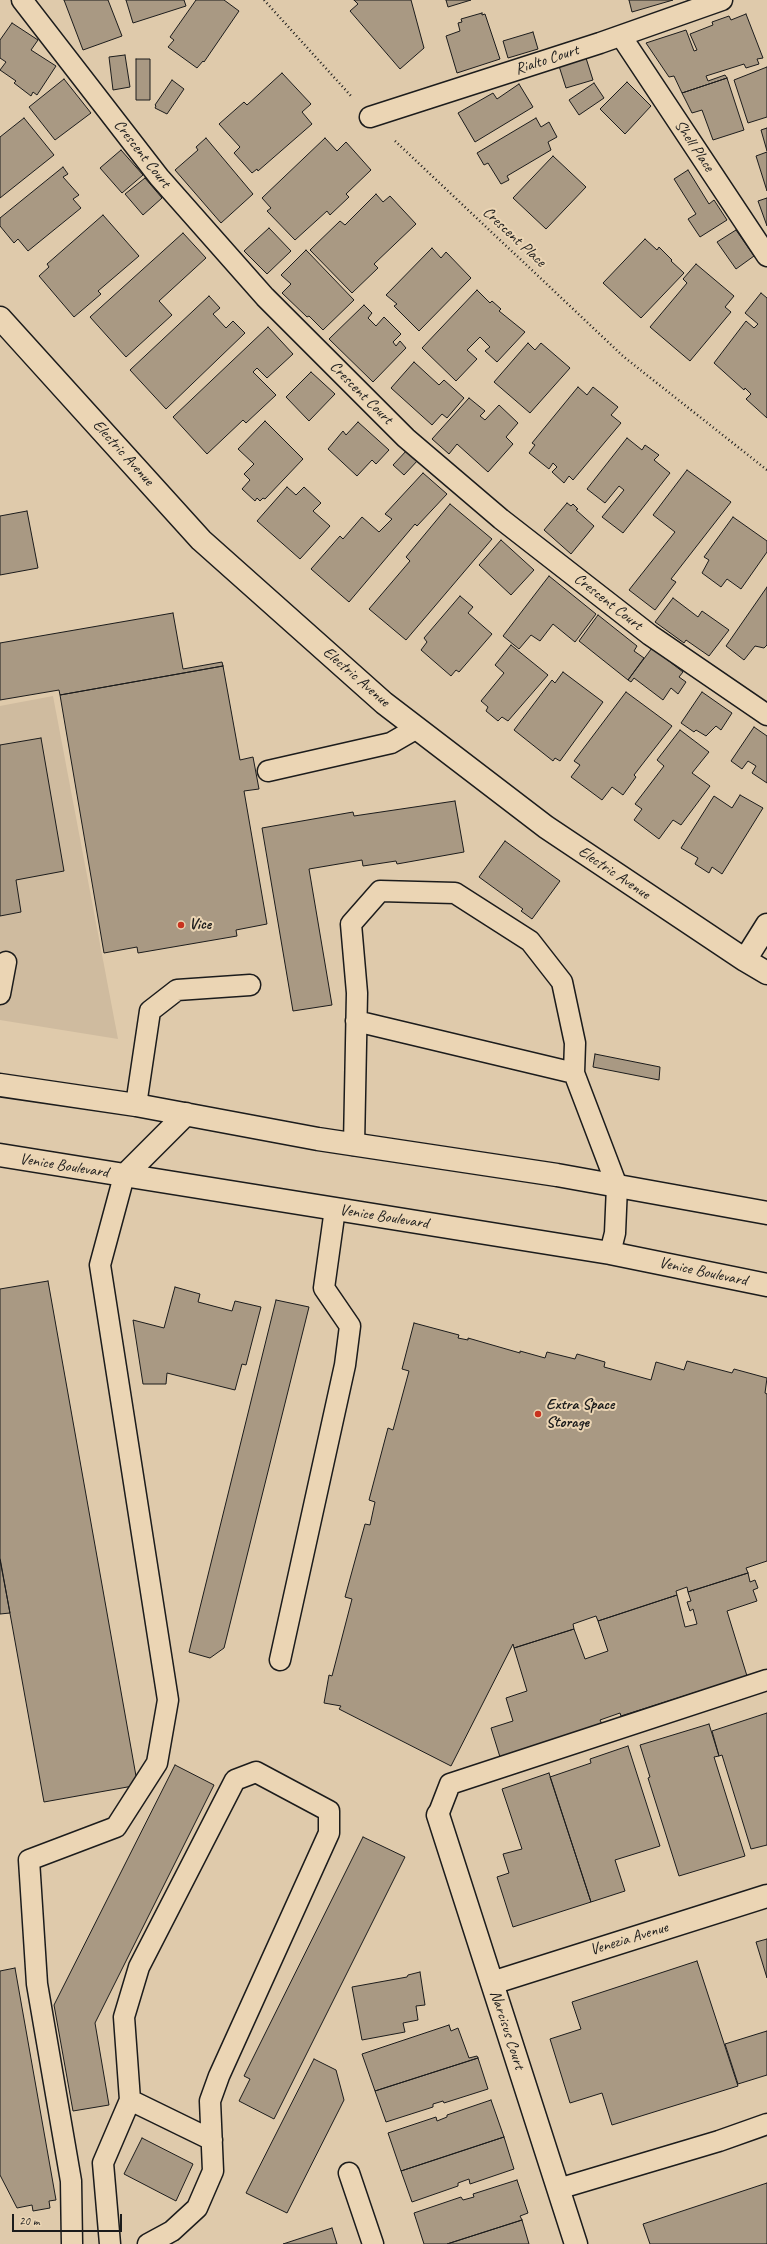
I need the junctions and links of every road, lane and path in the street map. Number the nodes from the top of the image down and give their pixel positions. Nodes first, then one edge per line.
1 (22, 0) edge
2 (264, 0) edge
3 (722, 0) edge
4 (621, 36) junction
5 (370, 117) junction
6 (767, 256) edge
7 (0, 318) edge
8 (767, 470) edge
9 (767, 715) edge
10 (417, 728) junction
11 (268, 771) dead end
12 (767, 925) edge
13 (745, 960) junction
14 (6, 962) dead end
15 (767, 973) edge
16 (250, 985) dead end
17 (0, 994) edge
18 (356, 1021) junction
19 (574, 1073) junction
20 (0, 1085) edge
21 (136, 1105) junction
22 (186, 1114) junction
23 (354, 1145) junction
24 (0, 1155) edge
25 (124, 1176) junction
26 (617, 1186) junction
27 (335, 1209) junction
28 (767, 1213) edge
29 (610, 1253) junction
30 (767, 1285) edge
31 (280, 1660) dead end
32 (767, 1680) edge
33 (438, 1815) joint
34 (767, 1896) edge
35 (492, 1982) junction
36 (130, 2100) junction
37 (767, 2124) edge
38 (212, 2140) junction
39 (349, 2173) dead end
40 (558, 2189) junction
41 (72, 2244) edge
42 (110, 2244) edge
43 (148, 2244) edge
44 (373, 2244) edge
45 (576, 2244) edge

1 - 9 lane, Crescent Court
2 - 5 path, Crescent Place
3 - 4 lane, Rialto Court
4 - 5 lane, Rialto Court
4 - 6 lane, Shell Place
5 - 8 path, Crescent Place
7 - 10 street, Electric Avenue
10 - 11 lane
10 - 13 street, Electric Avenue
12 - 13 street
13 - 15 street, Electric Avenue
14 - 17 lane
16 - 21 lane
18 - 19 lane
18 - 19 lane
18 - 23 lane
19 - 26 lane
20 - 21 street
21 - 22 street
22 - 23 street
22 - 25 street
23 - 26 street
24 - 25 street, Venice Boulevard
25 - 27 street, Venice Boulevard
25 - 41 lane
26 - 28 street
26 - 29 lane
27 - 29 street, Venice Boulevard
27 - 31 lane
29 - 30 street, Venice Boulevard
32 - 33 lane
33 - 35 street, Narcisus Court
34 - 35 street, Venezia Avenue
35 - 40 street, Narcisus Court
36 - 38 lane
36 - 38 lane
36 - 42 lane
37 - 40 lane
38 - 43 lane
39 - 44 lane
40 - 45 street, Narcisus Court

